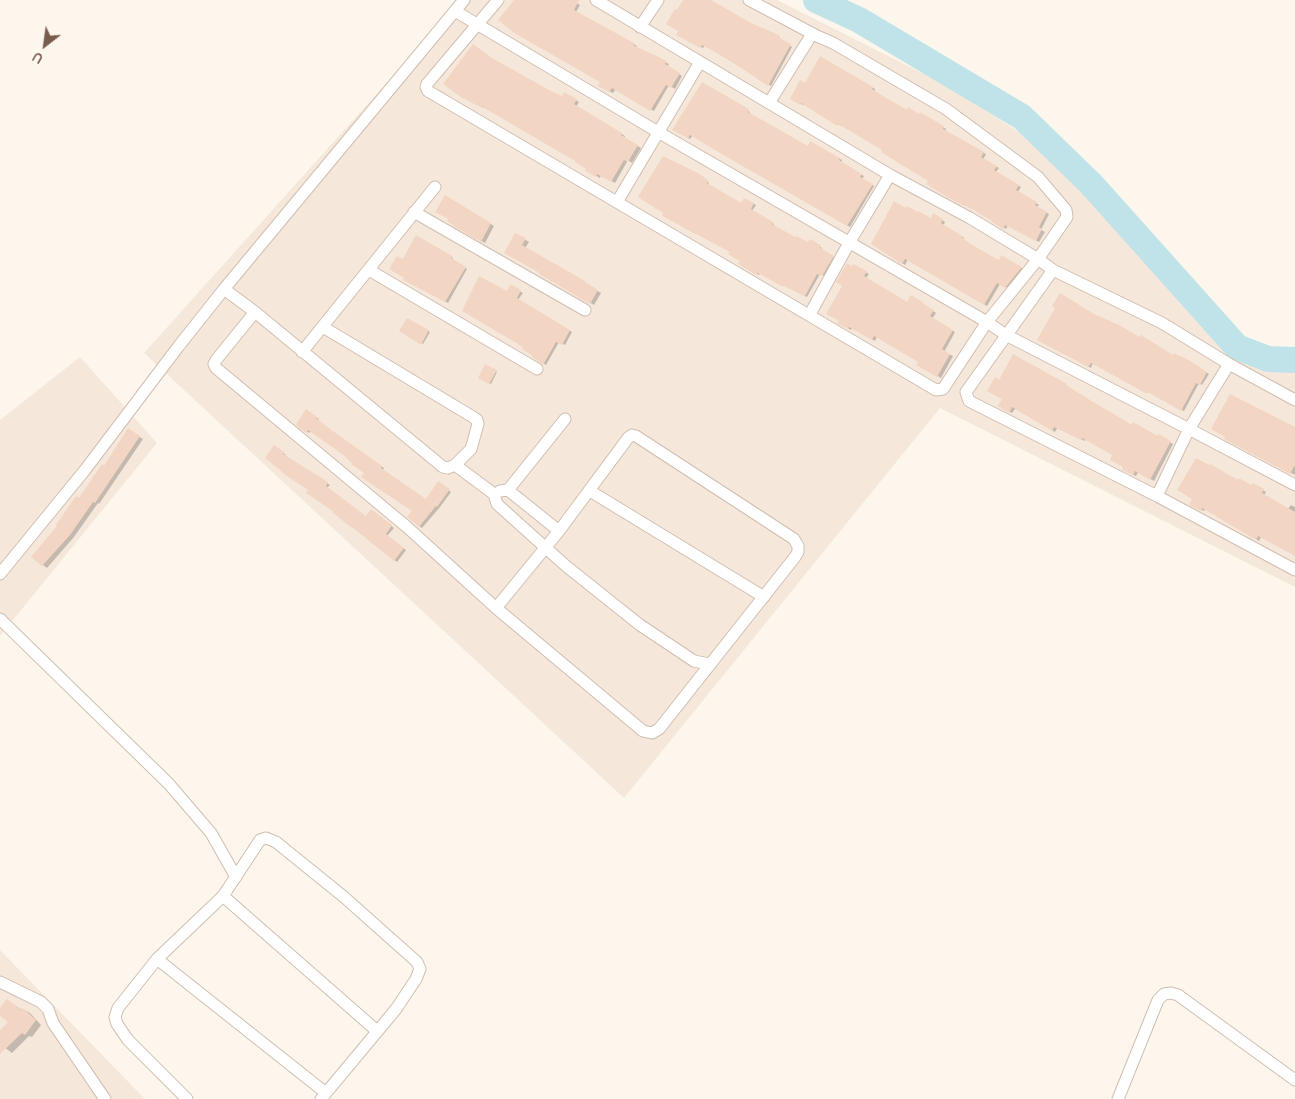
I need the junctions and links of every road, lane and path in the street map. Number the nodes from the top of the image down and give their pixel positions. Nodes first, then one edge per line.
1 (464, 0) edge
2 (498, 0) edge
3 (596, 0) edge
4 (658, 0) edge
5 (749, 0) edge
6 (455, 11) junction
7 (478, 25) junction
8 (640, 27) junction
9 (812, 34) junction
10 (700, 62) junction
11 (770, 103) junction
12 (658, 132) junction
13 (890, 175) junction
14 (435, 187) dead end
15 (617, 202) junction
16 (414, 212) junction
17 (849, 243) junction
18 (1038, 259) junction
19 (369, 270) junction
20 (1053, 270) junction
21 (224, 289) junction
22 (585, 310) dead end
23 (255, 312) junction
24 (810, 314) junction
25 (987, 322) junction
26 (323, 326) junction
27 (1006, 335) junction
28 (302, 352) junction
29 (1229, 364) junction
30 (537, 369) dead end
31 (1295, 400) edge
32 (565, 419) dead end
33 (1190, 429) junction
34 (455, 465) junction
35 (1295, 486) edge
36 (508, 490) junction
37 (590, 491) junction
38 (494, 494) junction
39 (1157, 496) junction
40 (559, 531) junction
41 (546, 547) junction
42 (1295, 570) edge
43 (0, 574) edge
44 (764, 597) junction
45 (496, 608) junction
46 (0, 619) edge
47 (709, 664) junction
48 (236, 877) junction
49 (223, 896) junction
50 (157, 959) junction
51 (0, 982) edge
52 (377, 1031) junction
53 (1295, 1080) edge
54 (324, 1096) edge
55 (105, 1099) edge
56 (187, 1099) edge
57 (1118, 1099) edge

1 - 6 street
2 - 7 street
3 - 8 street
4 - 8 street
5 - 9 street
6 - 7 street
6 - 21 street
7 - 12 street
7 - 15 street
8 - 10 street
9 - 11 street
9 - 18 street
10 - 11 street
10 - 12 street
11 - 13 street
12 - 15 street
12 - 17 street
13 - 17 street
13 - 18 street
14 - 16 street
15 - 24 street
16 - 19 street
16 - 22 street
17 - 24 street
17 - 25 street
18 - 20 street
18 - 25 street
19 - 26 street
19 - 30 street
20 - 27 street
20 - 29 street
21 - 23 street
21 - 43 street
23 - 28 street
23 - 45 street
24 - 25 street
25 - 27 street
26 - 28 street
26 - 34 street
27 - 33 street
27 - 39 street
28 - 34 street
29 - 31 street
29 - 33 street
32 - 36 street
33 - 35 street
33 - 39 street
34 - 38 street
36 - 38 street
36 - 40 street
37 - 40 street
37 - 44 street
37 - 44 street
38 - 41 street
39 - 42 street
40 - 41 street
41 - 45 street
41 - 47 street
44 - 47 street
45 - 47 street
46 - 48 street
48 - 49 street
48 - 52 street
49 - 50 street
49 - 52 street
50 - 54 street
50 - 56 street
51 - 55 street
52 - 54 street
53 - 57 street

